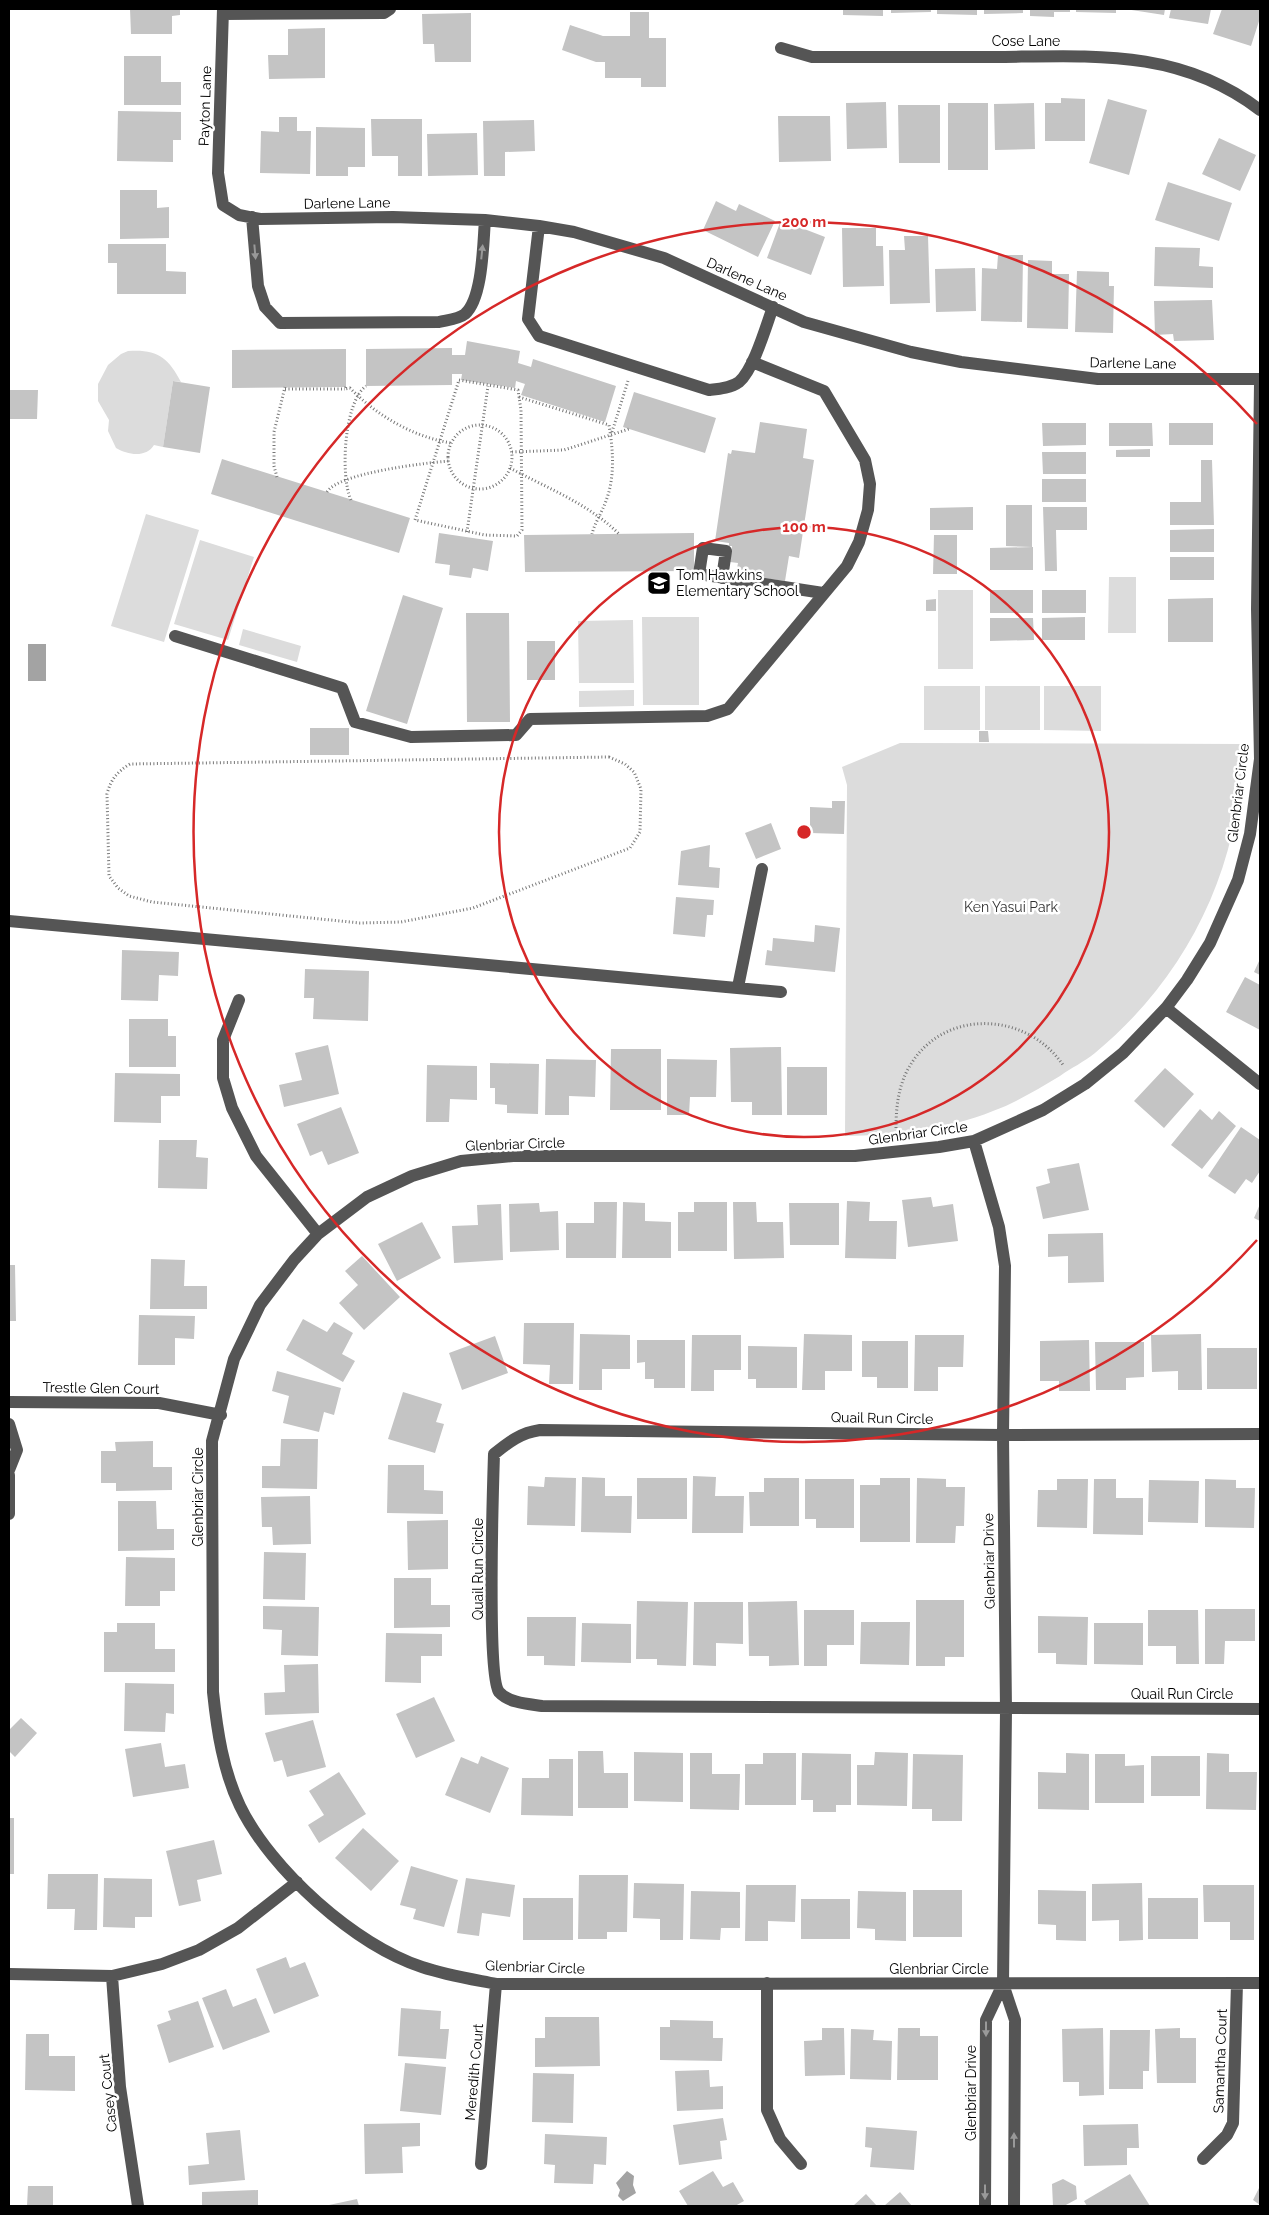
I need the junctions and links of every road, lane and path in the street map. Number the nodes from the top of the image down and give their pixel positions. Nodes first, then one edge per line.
1 (390, 9) edge
2 (223, 11) edge
3 (781, 48) dead end
4 (1260, 110) edge
5 (223, 205) joint
6 (252, 217) junction
7 (485, 220) junction
8 (539, 226) junction
9 (773, 307) junction
10 (752, 362) junction
11 (629, 377) dead end
12 (1260, 379) edge
13 (1260, 384) edge
14 (366, 386) dead end
15 (488, 386) junction
16 (359, 396) junction
17 (519, 397) junction
18 (483, 425) junction
19 (629, 429) dead end
20 (611, 435) junction
21 (440, 441) junction
22 (452, 443) junction
23 (512, 452) junction
24 (521, 452) junction
25 (449, 461) junction
26 (433, 462) junction
27 (510, 468) junction
28 (522, 474) junction
29 (276, 476) dead end
30 (346, 480) junction
31 (474, 488) junction
32 (326, 492) dead end
33 (351, 500) dead end
34 (599, 517) junction
35 (467, 532) junction
36 (592, 534) dead end
37 (619, 534) dead end
38 (722, 578) dead end
39 (823, 593) junction
40 (1259, 609) edge
41 (175, 636) dead end
42 (623, 852) joint
43 (762, 869) dead end
44 (9, 922) edge
45 (738, 987) junction
46 (781, 992) dead end
47 (239, 1000) dead end
48 (1166, 1008) junction
49 (1063, 1065) dead end
50 (1260, 1084) edge
51 (896, 1128) dead end
52 (974, 1141) junction
53 (318, 1234) junction
54 (9, 1402) edge
55 (221, 1415) junction
56 (9, 1424) edge
57 (1260, 1434) edge
58 (1003, 1435) junction
59 (9, 1470) edge
60 (9, 1475) edge
61 (9, 1514) edge
62 (1260, 1709) edge
63 (1006, 1710) junction
64 (297, 1882) junction
65 (9, 1974) edge
66 (112, 1976) junction
67 (767, 1982) junction
68 (1237, 1983) junction
69 (1260, 1983) edge
70 (496, 1984) junction
71 (1003, 1984) junction
72 (1202, 2159) dead end
73 (481, 2164) dead end
74 (801, 2164) dead end
75 (138, 2206) edge
76 (985, 2206) edge
77 (1014, 2206) edge

1 - 2 street
2 - 5 street, Payton Lane
3 - 4 street, Cose Lane
5 - 6 street, Darlene Lane
6 - 7 street, Darlene Lane
6 -> 7 street
7 - 8 street, Darlene Lane
8 - 9 street, Darlene Lane
8 - 10 street
9 - 10 street
9 - 12 street, Darlene Lane
10 - 39 street
11 - 20 path
13 - 40 street, Glenbriar Circle
14 - 16 path
15 - 17 path
15 - 18 path
15 - 21 path
16 - 21 path
16 - 29 path
16 - 30 path
17 - 20 path
17 - 24 path
18 - 22 path
18 - 23 path
18 - 31 path
19 - 20 path
20 - 24 path
20 - 34 path
21 - 22 path
21 - 26 path
22 - 25 path
23 - 24 path
23 - 27 path
24 - 28 path
25 - 26 path
25 - 31 path
26 - 30 path
26 - 35 path
27 - 28 path
27 - 31 path
28 - 34 path
28 - 35 path
30 - 32 path
30 - 33 path
31 - 35 path
34 - 36 path
34 - 37 path
38 - 39 street
39 - 41 street
40 - 48 street, Glenbriar Circle
42 - 42 path
43 - 45 street
44 - 45 street
45 - 46 street
47 - 53 street
48 - 50 street
48 - 52 street, Glenbriar Circle
49 - 51 path
52 - 53 street, Glenbriar Circle
52 - 58 street, Glenbriar Drive
53 - 55 street, Glenbriar Circle
54 - 55 street, Trestle Glen Court
55 - 64 street, Glenbriar Circle
56 - 59 street
57 - 58 street, Quail Run Circle
58 - 63 street, Glenbriar Drive
58 - 63 street, Quail Run Circle
60 - 61 street
62 - 63 street, Quail Run Circle
63 - 71 street, Glenbriar Drive
64 - 66 street
64 - 70 street, Glenbriar Circle
65 - 66 street
66 - 75 street, Casey Court
67 - 70 street, Glenbriar Circle
67 - 71 street, Glenbriar Circle
67 - 74 street
68 - 69 street, Glenbriar Circle
68 - 71 street, Glenbriar Circle
68 - 72 street, Samantha Court
70 - 73 street, Meredith Court
71 -> 76 street, Glenbriar Drive
77 -> 71 street, Glenbriar Drive

